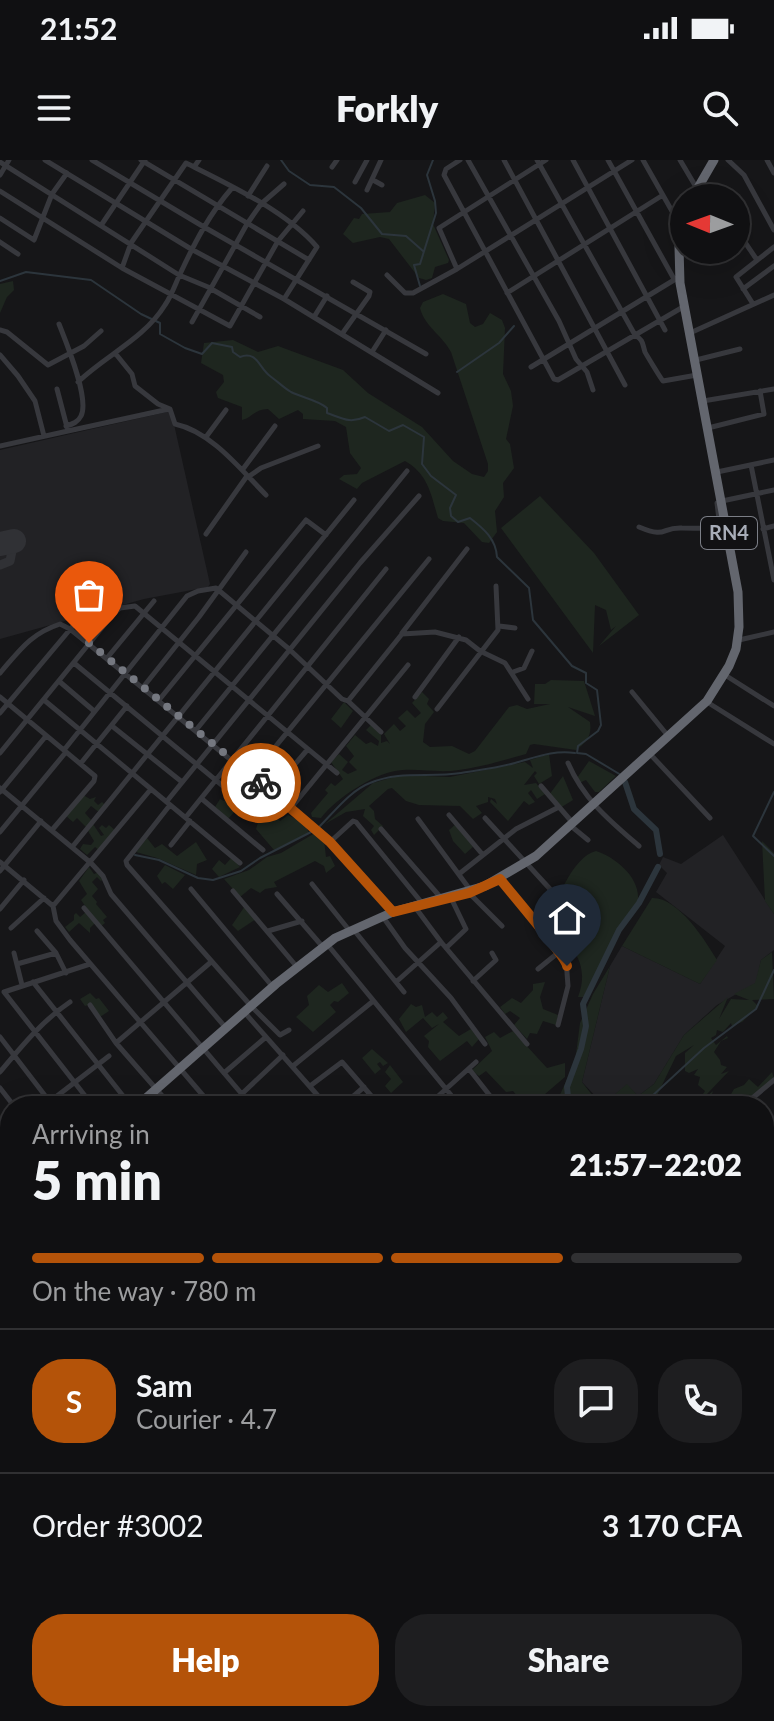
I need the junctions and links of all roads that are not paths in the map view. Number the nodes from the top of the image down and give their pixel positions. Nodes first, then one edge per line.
1 (45, 160) edge
2 (92, 160) edge
3 (199, 160) edge
4 (337, 160) edge
5 (367, 160) edge
6 (381, 160) edge
7 (460, 160) edge
8 (468, 160) edge
9 (504, 160) edge
10 (546, 160) edge
11 (573, 160) edge
12 (608, 160) edge
13 (632, 160) edge
14 (643, 160) edge
15 (680, 160) edge
16 (714, 160) edge
17 (728, 160) edge
18 (767, 160) edge
19 (143, 161) edge
20 (538, 162) edge
21 (4, 163) edge
22 (267, 166) dead end
23 (194, 167) junction
24 (332, 167) dead end
25 (614, 171) junction
26 (67, 173) junction
27 (774, 173) edge
28 (0, 175) edge
29 (173, 179) junction
30 (373, 180) junction
31 (514, 180) junction
32 (355, 182) dead end
33 (130, 183) junction
34 (284, 184) dead end
35 (694, 184) edge
36 (698, 184) edge
37 (382, 185) dead end
38 (588, 187) junction
39 (232, 188) junction
40 (367, 190) dead end
41 (0, 191) edge
42 (52, 194) junction
43 (663, 195) junction
44 (248, 196) junction
45 (490, 197) junction
46 (160, 201) junction
47 (118, 204) junction
48 (261, 204) junction
49 (562, 204) junction
50 (670, 205) edge
51 (216, 206) junction
52 (303, 211) dead end
53 (463, 212) junction
54 (636, 213) junction
55 (44, 217) junction
56 (0, 218) edge
57 (536, 220) junction
58 (147, 222) junction
59 (102, 224) junction
60 (247, 224) junction
61 (291, 224) junction
62 (204, 227) junction
63 (610, 228) junction
64 (774, 230) edge
65 (511, 235) junction
66 (278, 241) junction
67 (0, 242) edge
68 (131, 243) junction
69 (585, 243) junction
70 (237, 246) junction
71 (774, 247) edge
72 (191, 249) junction
73 (750, 250) edge
74 (484, 252) junction
75 (18, 254) dead end
76 (558, 259) junction
77 (309, 260) junction
78 (670, 260) edge
79 (757, 260) junction
80 (266, 262) junction
81 (664, 262) junction
82 (678, 264) edge
83 (225, 266) junction
84 (774, 266) edge
85 (122, 268) junction
86 (457, 269) junction
87 (179, 275) junction
88 (387, 275) dead end
89 (534, 276) junction
90 (677, 278) junction
91 (296, 279) junction
92 (353, 282) dead end
93 (255, 283) junction
94 (210, 288) junction
95 (743, 289) junction
96 (507, 293) junction
97 (170, 294) junction
98 (774, 295) edge
99 (327, 296) junction
100 (647, 296) junction
101 (284, 299) junction
102 (753, 304) junction
103 (684, 306) junction
104 (241, 307) junction
105 (200, 310) junction
106 (622, 312) junction
107 (357, 313) junction
108 (260, 317) dead end
109 (314, 317) junction
110 (659, 319) junction
111 (192, 322) dead end
112 (59, 324) dead end
113 (596, 328) junction
114 (0, 330) edge
115 (386, 330) junction
116 (665, 330) dead end
117 (101, 331) dead end
118 (342, 334) junction
119 (690, 334) junction
120 (635, 335) junction
121 (569, 344) junction
122 (607, 349) junction
123 (740, 349) dead end
124 (372, 352) junction
125 (115, 353) junction
126 (70, 354) junction
127 (426, 354) dead end
128 (0, 355) edge
129 (543, 360) junction
130 (695, 360) junction
131 (581, 365) junction
132 (531, 367) dead end
133 (698, 375) junction
134 (78, 382) junction
135 (625, 385) dead end
136 (57, 389) dead end
137 (774, 389) edge
138 (593, 390) dead end
139 (760, 391) junction
140 (438, 393) dead end
141 (703, 401) junction
142 (170, 409) junction
143 (226, 410) dead end
144 (275, 426) dead end
145 (708, 428) junction
146 (67, 429) junction
147 (44, 436) junction
148 (206, 437) junction
149 (0, 446) edge
150 (318, 446) dead end
151 (707, 451) dead end
152 (774, 460) edge
153 (751, 465) junction
154 (243, 469) junction
155 (407, 471) dead end
156 (717, 472) junction
157 (247, 476) junction
158 (774, 490) edge
159 (266, 495) dead end
160 (756, 495) junction
161 (419, 496) dead end
162 (354, 500) dead end
163 (722, 501) junction
164 (774, 526) edge
165 (639, 527) dead end
166 (724, 528) junction
167 (763, 529) junction
168 (206, 534) dead end
169 (326, 535) junction
170 (467, 549) dead end
171 (246, 552) dead end
172 (429, 559) dead end
173 (386, 569) dead end
174 (774, 580) edge
175 (496, 586) dead end
176 (218, 589) junction
177 (154, 601) dead end
178 (235, 605) junction
179 (120, 608) junction
180 (145, 613) junction
181 (256, 620) junction
182 (499, 626) junction
183 (515, 628) dead end
184 (70, 629) junction
185 (163, 629) junction
186 (774, 632) edge
187 (402, 634) junction
188 (273, 635) junction
189 (459, 637) junction
190 (738, 641) junction
191 (179, 642) junction
192 (89, 643) junction
193 (289, 649) junction
194 (480, 651) junction
195 (532, 651) dead end
196 (195, 656) junction
197 (107, 658) junction
198 (74, 663) junction
199 (408, 665) dead end
200 (307, 668) junction
201 (215, 672) junction
202 (513, 672) junction
203 (0, 673) edge
204 (126, 673) junction
205 (724, 674) junction
206 (60, 682) junction
207 (326, 684) junction
208 (144, 686) junction
209 (233, 687) junction
210 (110, 692) junction
211 (632, 692) dead end
212 (0, 697) edge
213 (415, 697) dead end
214 (528, 699) dead end
215 (44, 700) junction
216 (159, 700) junction
217 (249, 700) junction
218 (348, 701) junction
219 (707, 701) junction
220 (8, 704) junction
221 (127, 706) junction
222 (774, 706) edge
223 (437, 709) dead end
224 (94, 711) junction
225 (0, 713) edge
226 (179, 715) junction
227 (269, 716) junction
228 (365, 718) junction
229 (27, 719) junction
230 (112, 726) junction
231 (79, 729) junction
232 (196, 730) junction
233 (287, 731) junction
234 (381, 732) dead end
235 (163, 735) junction
236 (46, 736) junction
237 (669, 737) junction
238 (97, 744) junction
239 (213, 744) junction
240 (774, 744) edge
241 (308, 749) junction
242 (65, 751) junction
243 (0, 753) edge
244 (149, 754) junction
245 (650, 754) junction
246 (232, 760) junction
247 (81, 763) junction
248 (568, 763) dead end
249 (197, 765) junction
250 (327, 765) junction
251 (290, 770) dead end
252 (132, 773) junction
253 (337, 773) dead end
254 (251, 775) junction
255 (216, 781) junction
256 (182, 782) junction
257 (541, 786) dead end
258 (151, 789) junction
259 (1, 790) edge
260 (202, 799) junction
261 (169, 803) junction
262 (22, 806) junction
263 (593, 806) junction
264 (291, 808) junction
265 (557, 808) junction
266 (449, 815) dead end
267 (485, 818) dead end
268 (710, 818) dead end
269 (188, 819) junction
270 (418, 819) dead end
271 (41, 821) junction
272 (572, 824) junction
273 (381, 829) dead end
274 (52, 830) junction
275 (0, 832) edge
276 (504, 839) junction
277 (588, 840) dead end
278 (330, 842) junction
279 (171, 845) dead end
280 (73, 846) junction
281 (639, 846) dead end
282 (263, 850) dead end
283 (483, 855) junction
284 (91, 863) junction
285 (240, 863) dead end
286 (525, 864) junction
287 (1, 866) edge
288 (459, 874) junction
289 (500, 879) junction
290 (24, 880) junction
291 (312, 884) dead end
292 (191, 889) dead end
293 (550, 889) dead end
294 (233, 891) dead end
295 (470, 892) junction
296 (277, 894) dead end
297 (44, 898) junction
298 (446, 899) junction
299 (419, 905) junction
300 (53, 906) junction
301 (84, 908) dead end
302 (0, 909) edge
303 (393, 912) junction
304 (382, 916) junction
305 (302, 921) junction
306 (502, 926) dead end
307 (11, 928) dead end
308 (351, 929) junction
309 (37, 931) dead end
310 (267, 931) junction
311 (324, 945) junction
312 (443, 945) junction
313 (559, 952) junction
314 (14, 953) dead end
315 (56, 953) junction
316 (492, 953) dead end
317 (211, 962) junction
318 (420, 963) junction
319 (17, 964) junction
320 (90, 964) junction
321 (297, 967) junction
322 (538, 969) dead end
323 (66, 973) junction
324 (473, 981) junction
325 (33, 982) junction
326 (187, 982) junction
327 (396, 982) junction
328 (22, 985) junction
329 (273, 987) junction
330 (404, 992) dead end
331 (70, 1002) dead end
332 (163, 1002) junction
333 (372, 1002) junction
334 (90, 1005) dead end
335 (248, 1009) junction
336 (55, 1012) junction
337 (139, 1023) junction
338 (558, 1025) dead end
339 (226, 1028) junction
340 (289, 1030) dead end
341 (34, 1033) junction
342 (0, 1037) edge
343 (266, 1037) junction
344 (116, 1043) junction
345 (485, 1044) dead end
346 (527, 1044) dead end
347 (203, 1049) junction
348 (15, 1055) junction
349 (283, 1055) junction
350 (109, 1056) dead end
351 (476, 1062) dead end
352 (97, 1064) junction
353 (293, 1066) junction
354 (179, 1069) junction
355 (469, 1069) junction
356 (0, 1072) edge
357 (224, 1073) junction
358 (774, 1080) edge
359 (73, 1082) junction
360 (310, 1086) junction
361 (364, 1087) junction
362 (156, 1089) junction
363 (446, 1089) junction
364 (242, 1094) joint
365 (43, 1096) edge
366 (58, 1096) edge
367 (85, 1096) edge
368 (125, 1096) edge
369 (147, 1096) edge
370 (162, 1096) edge
371 (203, 1096) edge
372 (318, 1096) edge
373 (354, 1096) edge
374 (372, 1096) edge
375 (436, 1096) edge
376 (452, 1096) edge
377 (490, 1096) edge
378 (755, 1096) edge

1 - 26 street
2 - 33 street
3 - 23 street
4 - 24 street
5 - 32 street
6 - 30 street
7 - 53 street
8 - 45 street
9 - 31 street
10 - 20 street
11 - 38 street
12 - 25 street
13 - 25 street
14 - 43 street
15 - 35 street
16 - 36 highway
17 - 64 street
18 - 27 street
19 - 29 street
19 - 33 street
20 - 31 street
20 - 49 street
21 - 28 street
21 - 42 street
22 - 44 street
23 - 29 street
23 - 39 street
25 - 38 street
25 - 54 street
26 - 42 street
26 - 47 street
29 - 46 street
29 - 51 street
30 - 37 street
30 - 40 street
31 - 45 street
31 - 57 street
33 - 46 street
33 - 47 street
34 - 48 street
38 - 49 street
38 - 63 street
39 - 44 street
39 - 51 street
41 - 55 street
42 - 55 street
42 - 59 street
43 - 50 street
43 - 54 street
44 - 48 street
45 - 53 street
45 - 65 street
46 - 58 street
46 - 62 street
47 - 58 street
47 - 59 street
48 - 60 street
48 - 61 street
49 - 57 street
49 - 69 street
51 - 60 street
51 - 62 street
52 - 61 street
53 - 74 street
53 - 86 street
54 - 63 street
54 - 81 street
55 - 56 street
55 - 85 street
57 - 65 street
57 - 76 street
58 - 68 street
58 - 72 street
59 - 68 street
60 - 66 street
60 - 70 street
61 - 66 street
61 - 77 street
62 - 70 street
62 - 72 street
63 - 69 street
63 - 100 street
65 - 74 street
65 - 89 street
66 - 77 street
66 - 80 street
67 - 75 street
68 - 85 street
68 - 87 street
69 - 76 street
69 - 106 street
70 - 80 street
70 - 83 street
71 - 79 street
72 - 83 street
72 - 87 street
73 - 79 street
74 - 86 street
74 - 96 street
76 - 89 street
76 - 113 street
77 - 91 street
78 - 81 street
79 - 95 street
80 - 91 street
80 - 93 street
81 - 90 street
82 - 90 highway, RN4
83 - 93 street
83 - 94 street
84 - 95 street
85 - 97 street
86 - 88 street
87 - 94 street
87 - 97 street
89 - 96 street
89 - 121 street
90 - 100 street
90 - 103 highway, RN4
91 - 99 street
91 - 101 street
92 - 107 street
93 - 101 street
93 - 104 street
94 - 104 street
94 - 105 street
95 - 102 street
96 - 129 street
97 - 105 street
97 - 125 street
98 - 102 street
99 - 107 street
99 - 109 street
100 - 106 street
100 - 110 street
101 - 109 street
102 - 119 street
103 - 110 street
103 - 119 highway, RN4
104 - 105 street
104 - 108 street
105 - 111 street
106 - 113 street
106 - 120 street
107 - 115 street
107 - 118 street
109 - 118 street
110 - 116 street
110 - 120 street
112 - 126 street
113 - 121 street
113 - 122 street
114 - 126 street
115 - 124 street
115 - 127 street
117 - 126 street
118 - 124 street
119 - 130 highway, RN4
120 - 122 street
120 - 133 street
121 - 129 street
121 - 131 street
122 - 131 street
122 - 135 street
123 - 130 street
124 - 140 street
125 - 134 street
125 - 142 street
126 - 134 street
128 - 147 street
129 - 131 street
129 - 132 street
130 - 133 highway, RN4
131 - 138 street
133 - 141 highway, RN4
134 - 146 street
136 - 146 street
137 - 139 street
139 - 141 street
139 - 145 street
141 - 145 highway, RN4
142 - 146 street
142 - 148 street
143 - 148 street
144 - 154 street
145 - 156 highway, RN4
146 - 147 street
147 - 149 street
148 - 154 street
150 - 157 street
151 - 166 street
152 - 153 street
153 - 156 street
153 - 160 street
154 - 157 street
155 - 188 street
156 - 163 highway, RN4
157 - 159 street
157 - 168 street
158 - 160 street
160 - 163 street
160 - 167 street
161 - 193 street
162 - 169 street
163 - 166 highway, RN4
164 - 167 street
165 - 166 street
166 - 190 highway, RN4
167 - 174 street
169 - 178 street
169 - 181 street
170 - 187 street
171 - 176 street
172 - 207 street
173 - 200 street
175 - 182 street
176 - 178 street
176 - 185 street
176 - 191 street
177 - 180 street
178 - 181 street
178 - 196 street
179 - 180 street
179 - 184 street
179 - 192 street
180 - 185 street
180 - 197 street
181 - 188 street
181 - 201 street
182 - 183 street
182 - 194 street
184 - 192 street
184 - 203 street
184 - 220 street
185 - 191 street
185 - 204 street
186 - 190 street
187 - 189 street
187 - 218 street
188 - 193 street
188 - 209 street
189 - 194 street
189 - 213 street
190 - 205 highway, RN4
191 - 196 street
191 - 208 street
192 - 197 street
192 - 198 street
193 - 200 street
193 - 217 street
194 - 202 street
194 - 223 street
195 - 202 street
196 - 201 street
196 - 216 street
197 - 204 street
198 - 206 street
198 - 210 street
199 - 228 street
200 - 207 street
200 - 227 street
201 - 209 street
201 - 226 street
202 - 214 street
204 - 208 street
204 - 210 street
205 - 219 highway, RN4
205 - 222 street
206 - 215 street
206 - 224 street
207 - 218 street
207 - 233 street
208 - 216 street
209 - 217 street
209 - 232 street
210 - 221 street
210 - 224 street
211 - 237 street
212 - 220 street
215 - 229 street
215 - 231 street
216 - 226 street
217 - 227 street
217 - 239 street
218 - 228 street
219 - 237 highway, RN4
219 - 240 street
220 - 225 street
220 - 229 street
221 - 230 street
221 - 235 street
224 - 231 street
226 - 232 street
226 - 235 street
227 - 233 street
227 - 246 street
228 - 234 street
228 - 250 street
229 - 236 street
229 - 243 street
230 - 238 street
230 - 244 street
231 - 238 street
231 - 242 street
232 - 239 street
233 - 241 street
233 - 254 street
235 - 244 street
235 - 249 street
236 - 242 street
236 - 259 street
237 - 245 highway, RN4
238 - 247 street
238 - 252 street
239 - 246 street
239 - 249 street
241 - 250 street
241 - 251 street
242 - 247 street
242 - 262 street
244 - 252 street
244 - 256 street
245 - 263 highway, RN4
245 - 268 street
246 - 254 street
246 - 255 street
247 - 274 street
248 - 263 street
249 - 255 street
249 - 256 street
250 - 253 street
250 - 264 street
252 - 258 street
252 - 280 street
254 - 255 street
254 - 264 street
255 - 260 street
256 - 261 street
257 - 265 street
258 - 261 street
258 - 284 street
259 - 262 street
260 - 269 street
260 - 282 street
261 - 269 street
261 - 317 street
262 - 271 street
262 - 275 street
263 - 272 highway, RN4
263 - 281 street
264 - 278 street
265 - 272 street
265 - 276 street
266 - 283 street
267 - 276 street
269 - 279 street
269 - 285 street
270 - 288 street
271 - 274 street
271 - 287 street
272 - 277 street
272 - 286 highway, RN4
273 - 298 street
274 - 280 street
276 - 283 street
276 - 286 street
278 - 299 street
278 - 303 street
280 - 284 street
283 - 288 street
284 - 300 street
284 - 326 street
286 - 289 highway, RN4
286 - 293 street
287 - 290 street
288 - 295 street
289 - 295 highway, RN4
289 - 313 street
290 - 297 street
290 - 302 street
291 - 308 street
292 - 329 street
294 - 310 street
295 - 298 highway, RN4
295 - 306 street
296 - 305 street
297 - 300 street
297 - 307 street
298 - 299 highway, RN4
298 - 312 street
299 - 303 highway, RN4
299 - 312 street
300 - 320 street
301 - 332 street
303 - 304 highway, RN4
304 - 308 highway, RN4
304 - 318 street
305 - 310 street
305 - 311 street
308 - 311 highway, RN4
308 - 327 street
309 - 315 street
310 - 321 street
311 - 321 highway, RN4
311 - 333 street
312 - 318 street
312 - 324 street
313 - 322 street
313 - 338 street
314 - 319 street
315 - 319 street
315 - 323 street
316 - 324 street
317 - 326 street
317 - 335 street
318 - 327 street
318 - 345 street
319 - 328 street
320 - 323 street
320 - 337 street
321 - 329 highway, RN4
323 - 325 street
324 - 346 street
325 - 328 street
325 - 336 street
326 - 332 street
326 - 339 street
327 - 330 street
328 - 341 street
329 - 335 highway, RN4
331 - 336 street
332 - 337 street
332 - 347 street
333 - 353 street
333 - 363 street
334 - 344 street
335 - 339 highway, RN4
335 - 340 street
335 - 343 street
336 - 341 street
336 - 352 street
337 - 344 street
337 - 354 street
339 - 347 highway, RN4
341 - 348 street
341 - 359 street
342 - 348 street
343 - 349 street
343 - 357 street
344 - 362 street
347 - 354 highway, RN4
347 - 357 street
348 - 356 street
348 - 365 street
349 - 353 street
349 - 364 street
350 - 352 street
351 - 355 street
352 - 359 street
352 - 368 street
353 - 360 street
354 - 362 highway, RN4
354 - 371 street
355 - 363 street
355 - 377 street
357 - 364 street
358 - 378 street
359 - 366 street
359 - 367 street
360 - 361 street
360 - 372 street
361 - 373 street
361 - 374 street
362 - 369 highway, RN4
362 - 370 street
363 - 375 street
363 - 376 street

